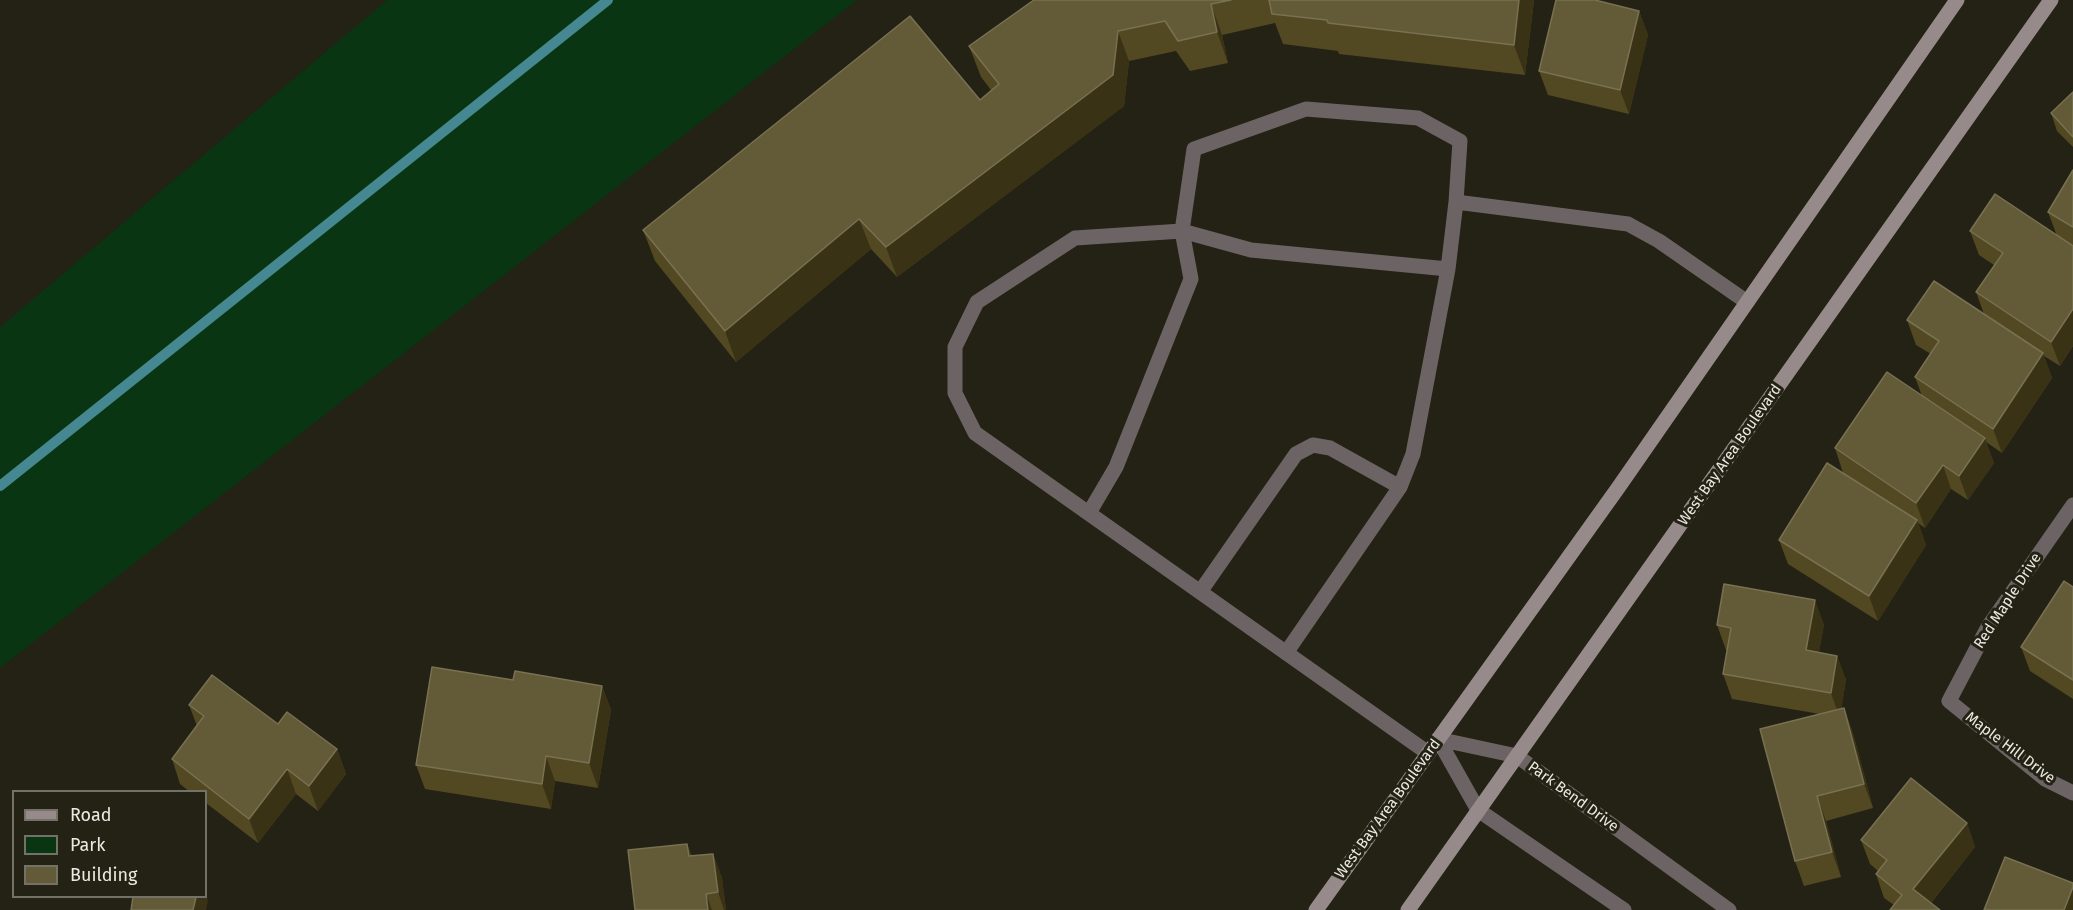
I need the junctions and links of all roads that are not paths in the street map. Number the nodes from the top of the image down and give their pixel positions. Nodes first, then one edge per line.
1 (1957, 0) edge
2 (2051, 0) edge
3 (1456, 202) junction
4 (1182, 231) junction
5 (1448, 269) junction
6 (1747, 302) junction
7 (1400, 487) junction
8 (2073, 505) edge
9 (1089, 513) junction
10 (1200, 592) junction
11 (1286, 653) junction
12 (1949, 701) joint
13 (1438, 739) junction
14 (1428, 753) junction
15 (1517, 756) junction
16 (2073, 793) edge
17 (1478, 810) junction
18 (1316, 910) edge
19 (1408, 910) edge
20 (1624, 910) edge
21 (1729, 910) edge

1 - 6 main road, West Bay Area Boulevard
2 - 15 main road, West Bay Area Boulevard
3 - 4 street
3 - 5 street
3 - 6 street
4 - 5 street
4 - 9 street
4 - 9 street
5 - 7 street
6 - 13 main road, West Bay Area Boulevard
7 - 10 street
7 - 11 street
8 - 12 street, Red Maple Drive
9 - 10 street
10 - 11 street
11 - 14 street
12 - 16 street, Maple Hill Drive
13 - 14 main road, West Bay Area Boulevard
13 - 15 street, Park Bend Drive
13 - 17 street
14 - 18 main road, West Bay Area Boulevard
15 - 17 main road, West Bay Area Boulevard
15 - 21 street, Park Bend Drive
17 - 19 main road, West Bay Area Boulevard
17 - 20 street

